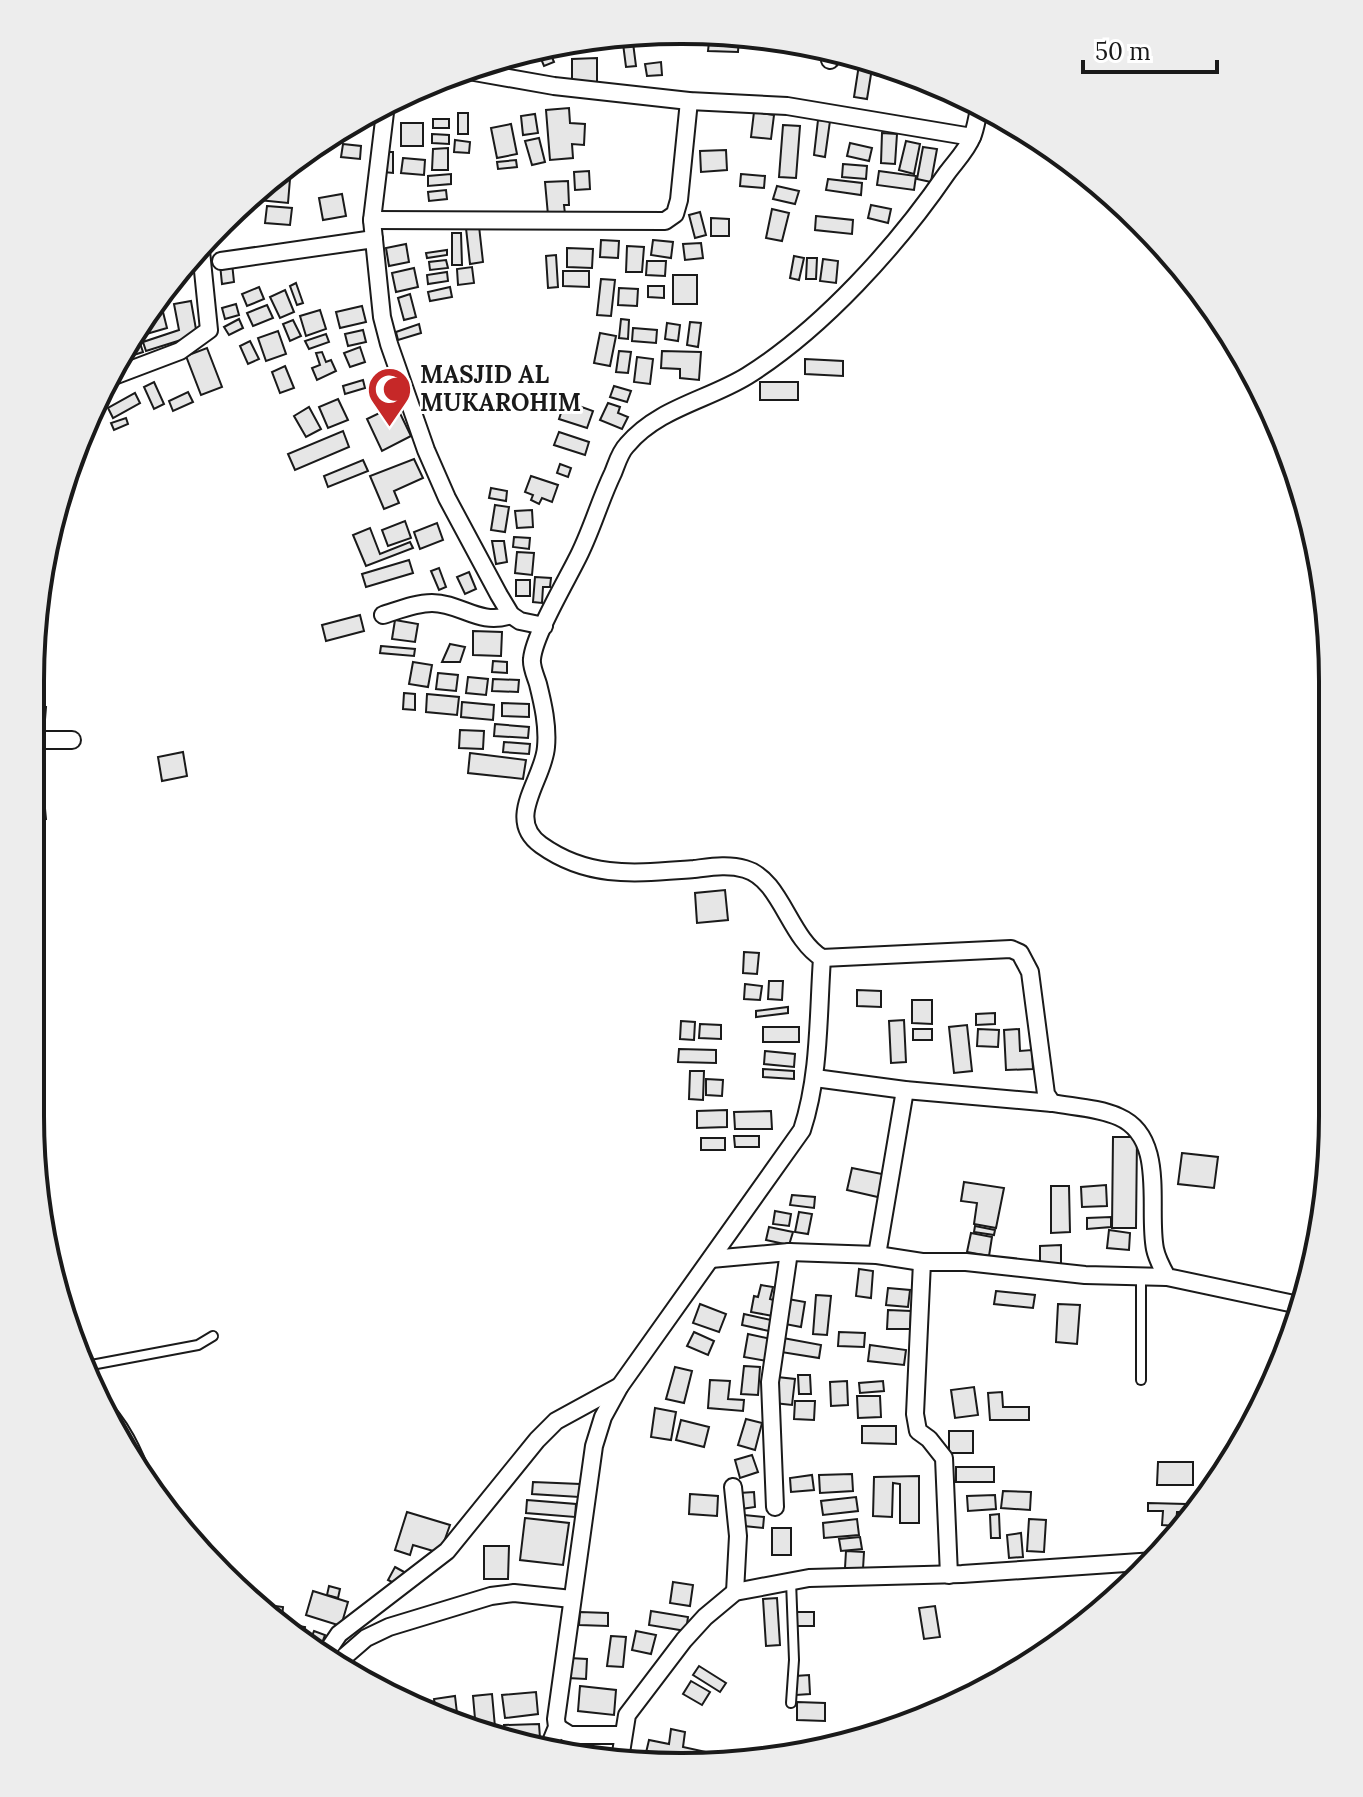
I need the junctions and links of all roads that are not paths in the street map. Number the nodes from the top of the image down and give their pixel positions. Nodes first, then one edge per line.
1 (489, 75) edge
2 (689, 101) junction
3 (977, 117) edge
4 (384, 118) edge
5 (972, 137) junction
6 (372, 220) junction
7 (374, 239) junction
8 (221, 261) dead end
9 (198, 266) edge
10 (124, 372) edge
11 (383, 615) dead end
12 (511, 615) junction
13 (544, 626) junction
14 (44, 740) edge
15 (72, 740) dead end
16 (822, 958) junction
17 (815, 1078) junction
18 (905, 1090) junction
19 (1052, 1103) junction
20 (789, 1252) junction
21 (877, 1255) junction
22 (711, 1259) junction
23 (922, 1262) junction
24 (1141, 1277) junction
25 (1167, 1277) junction
26 (1290, 1303) edge
27 (213, 1336) dead end
28 (95, 1364) edge
29 (1141, 1380) dead end
30 (620, 1386) junction
31 (733, 1487) dead end
32 (775, 1507) dead end
33 (1136, 1562) edge
34 (949, 1575) junction
35 (791, 1581) junction
36 (735, 1592) junction
37 (572, 1599) junction
38 (330, 1648) edge
39 (344, 1657) edge
40 (791, 1703) dead end
41 (557, 1727) junction
42 (622, 1735) junction
43 (552, 1740) edge
44 (621, 1750) edge

1 - 2 street
2 - 5 street
2 - 6 street
3 - 5 street
4 - 6 street
5 - 13 street
6 - 7 street
7 - 8 street
7 - 12 street
9 - 10 street
11 - 12 street
12 - 13 street
13 - 16 street
14 - 15 street
16 - 17 street
16 - 19 street
17 - 18 street
17 - 22 street
18 - 19 street
18 - 21 street
19 - 25 street
20 - 21 street
20 - 22 street
20 - 32 street
21 - 23 street
22 - 30 street
23 - 24 street
23 - 34 street
24 - 25 street
24 - 29 lane
25 - 26 street
27 - 28 lane
30 - 37 street
30 - 38 street
31 - 36 street
33 - 34 street
34 - 35 street
35 - 36 street
35 - 40 lane
36 - 42 street
37 - 39 street
37 - 41 street
41 - 42 street
41 - 43 street
42 - 44 street

